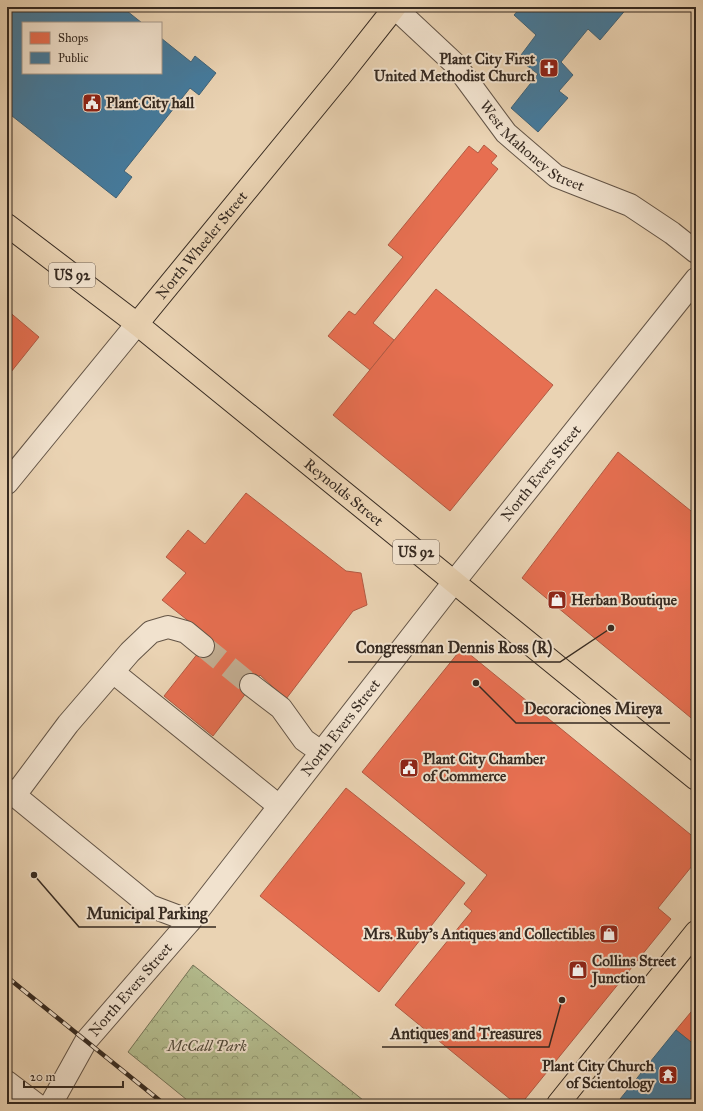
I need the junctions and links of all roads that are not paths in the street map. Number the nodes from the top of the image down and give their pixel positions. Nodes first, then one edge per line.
1 (394, 7) edge
2 (7, 225) edge
3 (696, 252) edge
4 (696, 279) edge
5 (137, 324) junction
6 (7, 483) edge
7 (454, 582) junction
8 (203, 646) tunnel mouth
9 (112, 672) junction
10 (251, 685) tunnel mouth
11 (321, 752) junction
12 (696, 779) edge
13 (11, 792) edge
14 (279, 806) junction
15 (190, 921) junction
16 (696, 932) edge
17 (7, 1082) edge
18 (36, 1104) edge
19 (51, 1104) edge
20 (558, 1104) edge

1 - 3 street, West Mahoney Street
1 - 5 main road, North Wheeler Street
2 - 5 main road, Reynolds Street / US 92
4 - 7 street, North Evers Street
5 - 6 street, North Wheeler Street
5 - 7 main road, Reynolds Street / US 92
7 - 11 street, North Evers Street
7 - 12 main road, Reynolds Street / US 92
8 - 9 street
9 - 13 street
9 - 14 street
10 - 11 street
11 - 14 street, North Evers Street
13 - 15 street
14 - 15 street, North Evers Street
15 - 19 street, North Evers Street
16 - 20 main road
17 - 18 street

